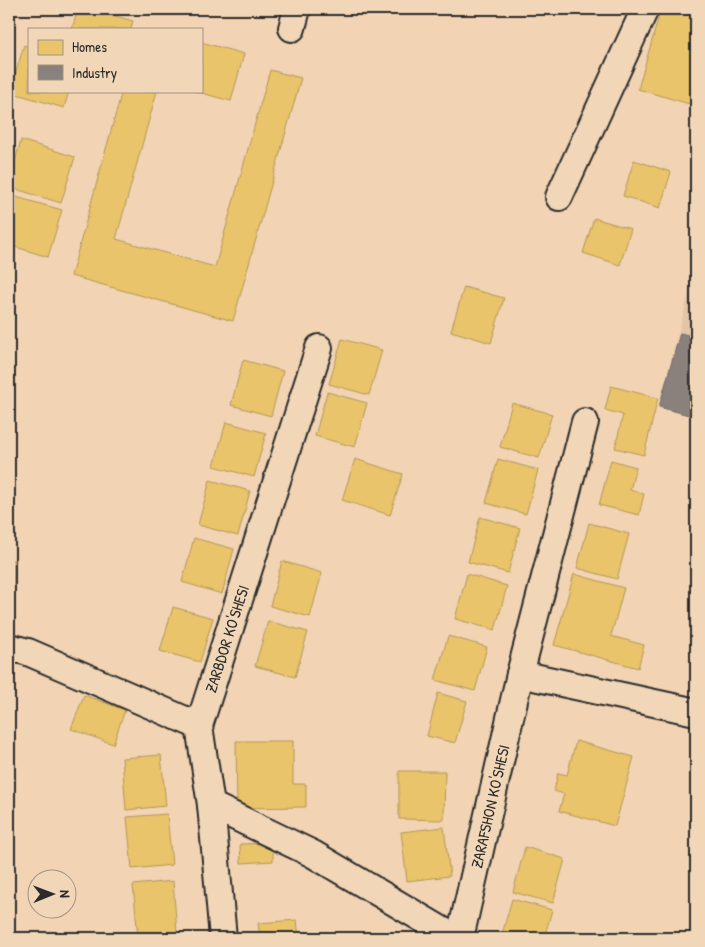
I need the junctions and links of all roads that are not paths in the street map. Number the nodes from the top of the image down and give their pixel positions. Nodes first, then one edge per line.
1 (645, 9) edge
2 (559, 197) dead end
3 (319, 348) dead end
4 (585, 422) dead end
5 (9, 647) edge
6 (520, 674) junction
7 (696, 712) edge
8 (199, 726) junction
9 (211, 805) junction
10 (223, 938) edge
11 (455, 938) edge
12 (460, 938) edge

1 - 2 street
3 - 8 street, ZARBDOR KO'SHESI
4 - 6 street, ZARAFSHON KO'SHESI
5 - 8 street
6 - 7 street
6 - 12 street, ZARAFSHON KO'SHESI
8 - 9 street, ZARBDOR KO'SHESI
9 - 10 street, ZARBDOR KO'SHESI
9 - 11 street

